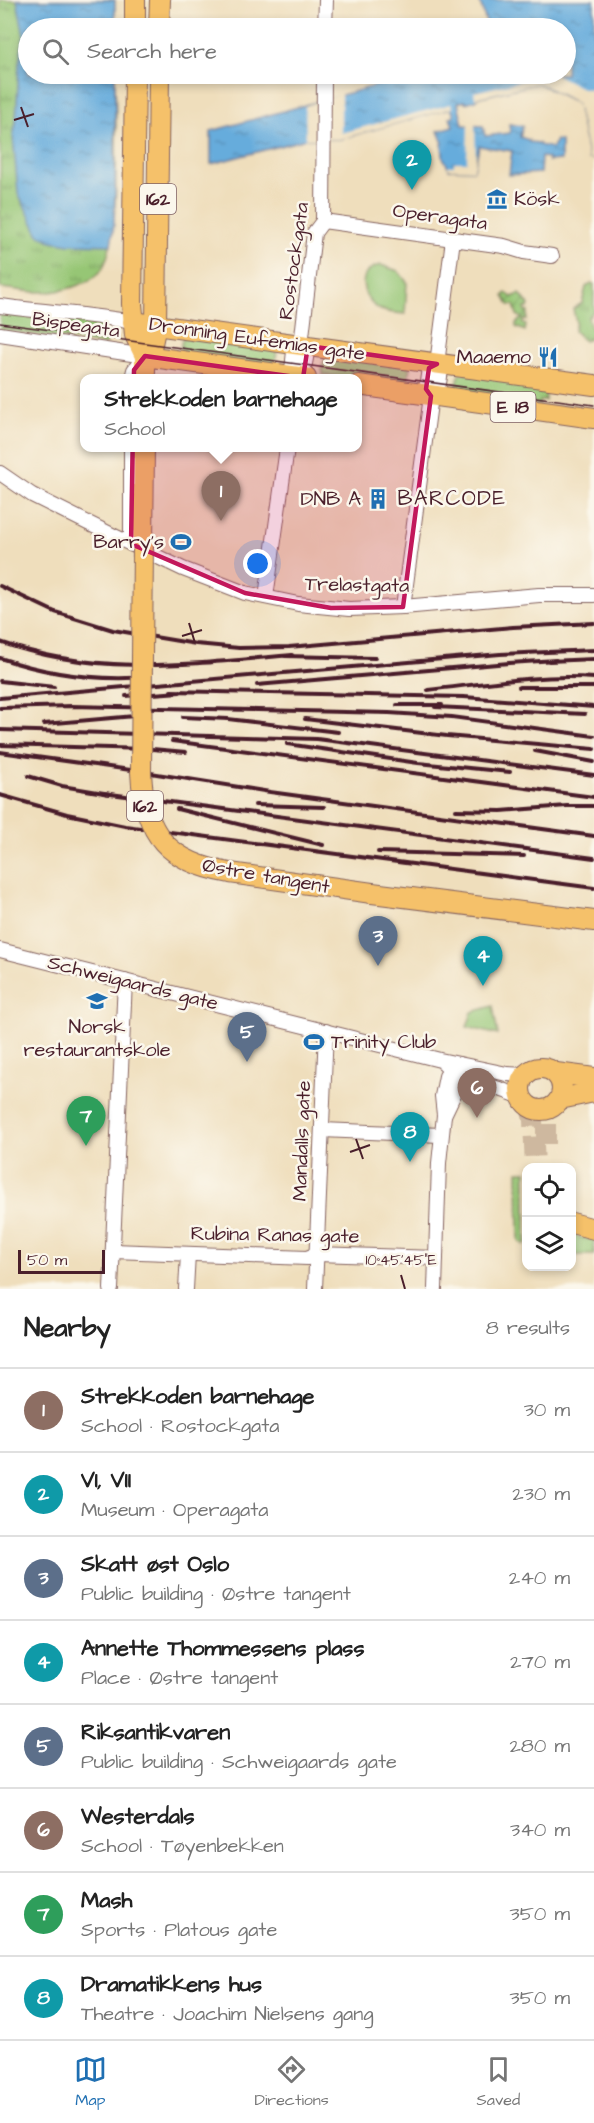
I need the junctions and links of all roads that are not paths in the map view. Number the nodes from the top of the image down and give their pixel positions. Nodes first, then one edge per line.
1 (135, 0) edge
2 (160, 0) edge
3 (326, 0) edge
4 (135, 18) edge
5 (159, 18) edge
6 (325, 18) edge
7 (135, 84) edge
8 (159, 84) edge
9 (324, 84) edge
10 (323, 221) junction
11 (453, 239) junction
12 (552, 256) dead end
13 (0, 306) edge
14 (133, 322) junction
15 (156, 325) junction
16 (0, 334) edge
17 (301, 345) junction
18 (145, 356) junction
19 (437, 364) junction
20 (133, 374) edge
21 (145, 374) edge
22 (272, 374) edge
23 (296, 374) edge
24 (594, 385) edge
25 (362, 387) edge
26 (431, 396) junction
27 (594, 418) edge
28 (131, 452) edge
29 (144, 452) edge
30 (286, 452) edge
31 (0, 473) edge
32 (131, 544) junction
33 (594, 595) edge
34 (266, 597) junction
35 (403, 607) junction
36 (594, 921) edge
37 (0, 950) edge
38 (124, 981) junction
39 (326, 1031) junction
40 (456, 1070) junction
41 (555, 1073) junction
42 (525, 1075) junction
43 (594, 1078) edge
44 (594, 1092) edge
45 (561, 1096) junction
46 (522, 1098) junction
47 (322, 1130) junction
48 (441, 1135) junction
49 (576, 1225) edge
50 (594, 1229) edge
51 (113, 1251) junction
52 (188, 1254) junction
53 (317, 1254) junction
54 (436, 1258) junction
55 (111, 1289) edge
56 (186, 1289) edge
57 (315, 1289) edge
58 (435, 1289) edge

1 - 4 highway
2 - 5 highway
3 - 6 street
7 - 14 highway, 162
8 - 15 highway, 162
9 - 10 street, Rostockgata
10 - 11 street, Operagata
10 - 17 street, Rostockgata
11 - 12 street, Operagata
11 - 19 street
13 - 14 street, Bispegata
14 - 15 highway, Dronning Eufemias gate / E 18
14 - 18 highway, 162
15 - 17 highway, Dronning Eufemias gate / E 18
15 - 18 highway, 162
16 - 18 street, Bispegata
17 - 19 highway, Dronning Eufemias gate / E 18
17 - 23 street, Rostockgata
18 - 20 street
18 - 21 highway, 162
18 - 22 highway, Dronning Eufemias gate
19 - 24 highway, Dronning Eufemias gate / E 18
19 - 26 street
25 - 26 highway, Dronning Eufemias gate / E 18
26 - 27 highway, Dronning Eufemias gate / E 18
26 - 35 street
28 - 32 street
29 - 36 highway, Østre tangent / 162, bridge
30 - 34 street
31 - 32 street, Trelastgata
32 - 34 street, Trelastgata
33 - 35 street, Trelastgata
34 - 35 street, Trelastgata
37 - 38 street, Schweigaards gate
38 - 39 street, Schweigaards gate
38 - 51 street
39 - 40 street, Schweigaards gate
39 - 47 street, Mandalls gate
40 - 42 street, Schweigaards gate
40 - 46 street, Schweigaards gate
40 - 48 street
41 - 42 highway
41 - 43 highway
41 - 45 highway
42 - 46 highway
44 - 45 highway
45 - 46 highway
47 - 48 street
47 - 53 street, Mandalls gate
48 - 54 street
49 - 50 highway
51 - 52 street, Rubina Ranas gate
51 - 55 street
52 - 53 street, Rubina Ranas gate
52 - 56 street
53 - 54 street, Rubina Ranas gate
53 - 57 street, Mandalls gate
54 - 58 street

